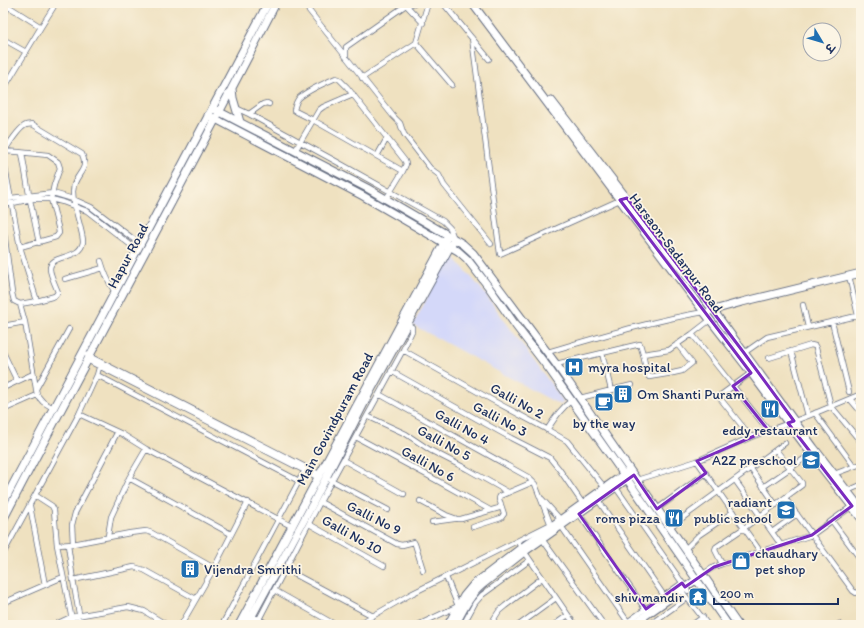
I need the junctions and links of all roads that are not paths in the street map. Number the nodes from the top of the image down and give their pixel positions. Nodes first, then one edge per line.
1 (3, 3) edge
2 (52, 3) edge
3 (268, 3) edge
4 (276, 3) edge
5 (303, 3) edge
6 (415, 3) edge
7 (428, 3) edge
8 (443, 3) edge
9 (472, 3) edge
10 (476, 3) edge
11 (406, 5) junction
12 (9, 6) junction
13 (3, 16) edge
14 (423, 23) junction
15 (41, 27) junction
16 (472, 38) junction
17 (3, 39) edge
18 (416, 43) junction
19 (26, 52) junction
20 (346, 56) junction
21 (489, 59) dead end
22 (362, 78) junction
23 (452, 85) dead end
24 (232, 89) junction
25 (3, 90) edge
26 (353, 94) junction
27 (269, 104) dead end
28 (212, 108) junction
29 (236, 108) junction
30 (220, 112) junction
31 (249, 114) junction
32 (208, 115) junction
33 (216, 119) junction
34 (313, 120) junction
35 (240, 122) junction
36 (387, 138) junction
37 (300, 142) junction
38 (296, 151) junction
39 (22, 153) junction
40 (4, 155) edge
41 (377, 156) junction
42 (403, 171) junction
43 (390, 192) junction
44 (52, 196) junction
45 (10, 198) junction
46 (30, 198) junction
47 (3, 199) edge
48 (73, 199) junction
49 (386, 199) junction
50 (623, 199) junction
51 (12, 203) junction
52 (3, 205) edge
53 (75, 206) junction
54 (116, 226) junction
55 (3, 230) edge
56 (113, 231) junction
57 (451, 238) junction
58 (40, 242) junction
59 (491, 244) dead end
60 (447, 245) junction
61 (20, 247) junction
62 (139, 247) junction
63 (101, 261) dead end
64 (103, 268) junction
65 (861, 273) edge
66 (65, 279) dead end
67 (850, 280) dead end
68 (116, 289) junction
69 (37, 300) junction
70 (20, 304) junction
71 (803, 305) dead end
72 (713, 310) junction
73 (704, 312) junction
74 (860, 315) edge
75 (710, 320) junction
76 (24, 322) junction
77 (405, 322) junction
78 (832, 322) junction
79 (3, 326) edge
80 (808, 326) junction
81 (69, 329) dead end
82 (861, 329) edge
83 (692, 334) junction
84 (677, 344) junction
85 (403, 350) junction
86 (791, 351) junction
87 (3, 352) edge
88 (547, 352) junction
89 (602, 353) junction
90 (744, 353) junction
91 (643, 354) junction
92 (84, 357) junction
93 (769, 358) dead end
94 (100, 364) junction
95 (556, 364) junction
96 (391, 371) junction
97 (751, 373) junction
98 (33, 374) junction
99 (97, 375) junction
100 (17, 381) junction
101 (632, 385) dead end
102 (733, 386) junction
103 (3, 388) edge
104 (36, 388) junction
105 (611, 390) junction
106 (849, 392) dead end
107 (379, 394) junction
108 (861, 394) edge
109 (37, 395) junction
110 (580, 398) junction
111 (850, 399) junction
112 (572, 400) junction
113 (831, 406) junction
114 (53, 408) junction
115 (3, 410) edge
116 (861, 412) edge
117 (815, 413) junction
118 (79, 414) junction
119 (367, 416) junction
120 (808, 416) junction
121 (791, 422) junction
122 (548, 430) junction
123 (768, 430) junction
124 (117, 433) junction
125 (356, 437) junction
126 (751, 437) junction
127 (861, 442) edge
128 (786, 443) dead end
129 (146, 449) junction
130 (776, 450) junction
131 (811, 454) junction
132 (343, 460) junction
133 (697, 461) junction
134 (861, 464) edge
135 (854, 466) junction
136 (305, 468) junction
137 (790, 468) junction
138 (751, 469) junction
139 (706, 473) junction
140 (834, 474) junction
141 (630, 475) junction
142 (129, 478) junction
143 (324, 478) junction
144 (735, 480) junction
145 (299, 481) junction
146 (533, 482) junction
147 (614, 485) junction
148 (861, 485) edge
149 (763, 487) junction
150 (605, 488) junction
151 (847, 491) junction
152 (508, 492) junction
153 (719, 492) junction
154 (404, 494) dead end
155 (35, 495) junction
156 (540, 496) junction
157 (785, 498) junction
158 (598, 500) junction
159 (420, 501) dead end
160 (248, 502) junction
161 (320, 502) junction
162 (3, 503) edge
163 (583, 504) junction
164 (501, 505) junction
165 (776, 505) junction
166 (30, 506) junction
167 (852, 506) junction
168 (658, 509) junction
169 (861, 509) edge
170 (388, 510) dead end
171 (490, 510) junction
172 (577, 511) junction
173 (733, 512) junction
174 (797, 514) junction
175 (760, 516) junction
176 (861, 518) edge
177 (279, 519) junction
178 (457, 519) junction
179 (3, 520) edge
180 (832, 521) junction
181 (432, 522) dead end
182 (561, 523) junction
183 (309, 524) junction
184 (473, 527) dead end
185 (552, 527) junction
186 (670, 527) junction
187 (295, 528) junction
188 (744, 528) junction
189 (772, 532) junction
190 (231, 534) junction
191 (812, 535) junction
192 (108, 536) junction
193 (542, 539) junction
194 (517, 541) junction
195 (71, 544) junction
196 (57, 545) junction
197 (781, 545) junction
198 (685, 549) junction
199 (523, 550) junction
200 (760, 551) junction
201 (3, 554) edge
202 (530, 560) junction
203 (861, 560) edge
204 (722, 564) junction
205 (384, 566) dead end
206 (214, 568) junction
207 (285, 569) junction
208 (423, 570) dead end
209 (704, 576) junction
210 (63, 577) junction
211 (446, 577) junction
212 (542, 578) junction
213 (73, 580) junction
214 (697, 581) junction
215 (45, 585) junction
216 (274, 590) junction
217 (685, 590) junction
218 (861, 591) edge
219 (556, 598) junction
220 (666, 598) junction
221 (196, 599) junction
222 (3, 603) edge
223 (458, 606) junction
224 (647, 611) junction
225 (568, 615) junction
226 (80, 616) junction
227 (373, 616) junction
228 (71, 618) junction
229 (703, 618) junction
230 (247, 619) edge
231 (257, 623) edge
232 (628, 624) edge
233 (54, 625) edge
234 (73, 625) edge
235 (82, 625) edge
236 (167, 625) edge
237 (181, 625) edge
238 (222, 625) edge
239 (239, 625) edge
240 (266, 625) edge
241 (336, 625) edge
242 (357, 625) edge
243 (418, 625) edge
244 (448, 625) edge
245 (455, 625) edge
246 (462, 625) edge
247 (490, 625) edge
248 (519, 625) edge
249 (554, 625) edge
250 (575, 625) edge
251 (604, 625) edge
252 (640, 625) edge
253 (649, 625) edge
254 (692, 625) edge
255 (708, 625) edge
256 (728, 625) edge
257 (738, 625) edge

1 - 12 street
2 - 15 street
3 - 28 street, Hapur Road
4 - 24 street, Hapur Road
5 - 20 street
6 - 11 street
7 - 14 street
8 - 16 street
9 - 50 street, Harsaon-Sadarpur Road
10 - 50 street, Harsaon-Sadarpur Road
11 - 14 street
11 - 20 street
12 - 13 street
12 - 15 street
14 - 18 street
15 - 19 street
16 - 21 street
16 - 50 street
17 - 19 street
18 - 22 street
18 - 23 street
19 - 25 street
20 - 22 street
22 - 59 street
24 - 29 street
24 - 30 street, Hapur Road
26 - 34 street
26 - 34 street
26 - 36 street
27 - 31 street
28 - 30 street
28 - 32 street, Hapur Road
29 - 31 street
29 - 35 street
30 - 33 street, Hapur Road
30 - 35 street
31 - 37 street
32 - 33 street
32 - 62 street, Hapur Road
33 - 60 street
33 - 92 street, Hapur Road
34 - 37 street
34 - 41 street
35 - 38 street
36 - 41 street
36 - 42 street
37 - 38 street
37 - 43 street
38 - 49 street
39 - 40 street
39 - 44 street
39 - 46 street
40 - 45 street
40 - 48 street
41 - 42 street
42 - 43 street
43 - 49 street
43 - 57 street
44 - 46 street
44 - 48 street
44 - 53 street
44 - 58 street
45 - 46 street
45 - 47 street
45 - 51 street
46 - 51 street
46 - 58 street
48 - 53 street
48 - 54 street
49 - 57 street
50 - 72 street, Harsaon-Sadarpur Road
50 - 73 street, Harsaon-Sadarpur Road
51 - 52 street
51 - 61 street
53 - 56 street
53 - 69 street
54 - 56 street
54 - 62 street
55 - 70 street
56 - 62 street
57 - 60 street, Main Govindpuram Road
57 - 88 street
58 - 61 street
60 - 77 street, Main Govindpuram Road
60 - 112 street
61 - 69 street
62 - 68 street, Hapur Road
63 - 64 street
64 - 66 street
64 - 68 street
65 - 72 street
67 - 74 street
68 - 92 street, Hapur Road
69 - 70 street
70 - 76 street
71 - 80 street
72 - 73 street
72 - 90 street, Harsaon-Sadarpur Road
73 - 75 street, Harsaon-Sadarpur Road
73 - 88 street
74 - 78 street
74 - 82 street
75 - 83 street
75 - 97 street, Harsaon-Sadarpur Road
76 - 79 street
76 - 98 street
77 - 85 street
77 - 143 street, Main Govindpuram Road
78 - 80 street
78 - 106 street
80 - 90 street
81 - 104 street
83 - 84 street
83 - 102 street
84 - 91 street
84 - 91 street
85 - 96 street
85 - 122 street, Galli No 2
86 - 93 street
86 - 113 street
86 - 120 street
87 - 100 street
88 - 95 street
89 - 91 street
89 - 95 street
89 - 105 street
90 - 121 street, Harsaon-Sadarpur Road
92 - 94 street
92 - 114 street, Hapur Road
92 - 179 street, Hapur Road
94 - 99 street
94 - 136 street
95 - 110 street
96 - 107 street
96 - 163 street, Galli No 3
97 - 102 street
97 - 121 street, Harsaon-Sadarpur Road
98 - 100 street
98 - 104 street
99 - 118 street
99 - 145 street
100 - 103 street
101 - 105 street
102 - 123 street
102 - 126 street
104 - 109 street
105 - 110 street
107 - 119 street
107 - 146 street, Galli No 4
108 - 111 street
109 - 114 street
109 - 115 street
110 - 141 street
111 - 113 street
111 - 116 street
112 - 122 street
112 - 141 street
113 - 117 street
113 - 127 street
114 - 162 street, Hapur Road
117 - 120 street
117 - 135 street
118 - 124 street
118 - 155 street
119 - 125 street
119 - 152 street, Galli No 5
120 - 121 street
121 - 123 street
121 - 131 street, Harsaon-Sadarpur Road
121 - 140 street, Harsaon-Sadarpur Road
122 - 150 street, Galli No 2
123 - 126 street
124 - 129 street
124 - 195 street
125 - 132 street
125 - 171 street, Galli No 6
126 - 133 street
128 - 130 street
129 - 142 street
129 - 160 street
130 - 137 street
130 - 138 street
131 - 137 street
131 - 167 street, Harsaon-Sadarpur Road
132 - 143 street
132 - 154 street
133 - 139 street
133 - 141 street
134 - 135 street
135 - 140 street
136 - 143 street
136 - 145 street
137 - 149 street
137 - 157 street
138 - 144 street
138 - 149 street
139 - 153 street
139 - 168 street
140 - 151 street, Harsaon-Sadarpur Road
141 - 147 street
141 - 168 street
141 - 214 street
142 - 190 street
142 - 192 street
143 - 161 street
143 - 170 street
143 - 187 street, Main Govindpuram Road
144 - 153 street
144 - 175 street
145 - 177 street
146 - 152 street
146 - 156 street
147 - 150 street
147 - 158 street
147 - 217 street
148 - 151 street
149 - 165 street
150 - 163 street
151 - 169 street, Harsaon-Sadarpur Road
152 - 164 street
153 - 173 street
153 - 186 street
155 - 166 street
155 - 196 street
156 - 182 street
156 - 185 street
157 - 165 street
157 - 174 street
158 - 172 street
158 - 220 street
159 - 178 street
160 - 177 street
160 - 190 street
161 - 183 street
161 - 208 street, Galli No 9
163 - 172 street
164 - 171 street
164 - 184 street
165 - 175 street
166 - 201 street
166 - 215 street
167 - 176 street, Harsaon-Sadarpur Road
167 - 180 street
168 - 186 street
171 - 178 street
172 - 182 street
172 - 224 street
173 - 188 street
173 - 198 street
174 - 189 street
174 - 191 street
175 - 188 street
175 - 189 street
177 - 187 street
177 - 238 street
178 - 181 street
180 - 191 street
180 - 203 street
182 - 185 street
182 - 232 street
183 - 205 street, Galli No 10
183 - 207 street
185 - 193 street
185 - 194 street
185 - 199 street
186 - 198 street
187 - 230 street, Main Govindpuram Road
188 - 200 street
188 - 204 street
189 - 197 street
190 - 206 street
191 - 197 street
191 - 218 street
192 - 195 street
192 - 206 street
193 - 199 street
193 - 251 street
194 - 199 street
194 - 211 street
195 - 196 street
195 - 213 street
196 - 210 street
197 - 200 street
198 - 209 street
199 - 202 street
199 - 223 street
199 - 245 street
200 - 204 street
202 - 212 street
202 - 246 street
204 - 209 street
206 - 221 street
207 - 216 street
207 - 227 street
209 - 214 street
209 - 257 street
210 - 215 street
210 - 228 street
211 - 223 street
211 - 227 street
212 - 219 street
212 - 247 street
213 - 221 street
213 - 226 street
214 - 217 street
214 - 256 street
215 - 222 street
216 - 231 street
216 - 241 street
217 - 220 street
217 - 229 street
217 - 252 street
217 - 253 street
219 - 225 street
219 - 248 street
220 - 224 street
221 - 237 street
223 - 243 street
223 - 244 street
224 - 232 street
225 - 249 street
225 - 250 street
226 - 228 street
226 - 235 street
226 - 236 street
227 - 242 street
228 - 233 street
228 - 234 street
229 - 254 street
229 - 255 street
230 - 231 street
230 - 239 street, Main Govindpuram Road
231 - 240 street

